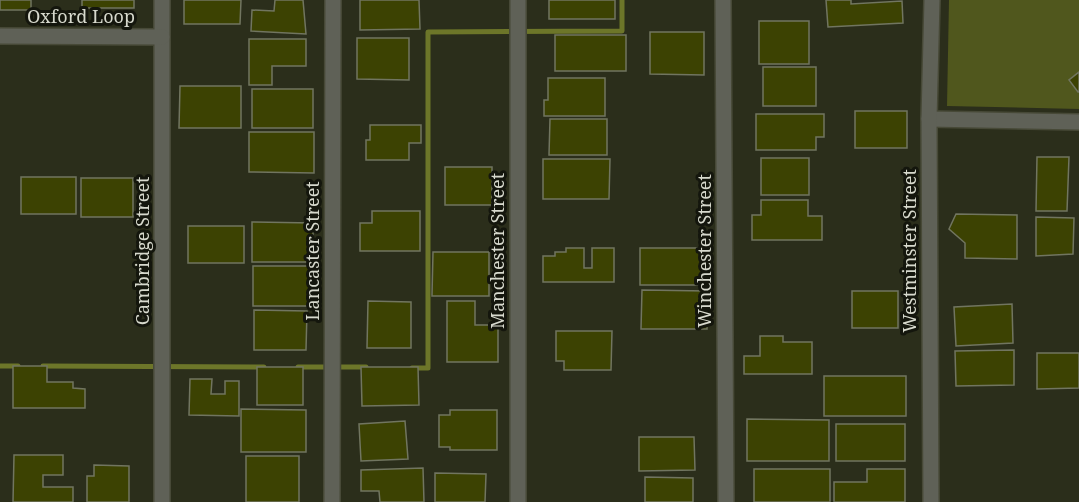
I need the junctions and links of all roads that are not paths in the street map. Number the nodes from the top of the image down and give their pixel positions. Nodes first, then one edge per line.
1 (162, 0) edge
2 (333, 0) edge
3 (518, 0) edge
4 (723, 0) edge
5 (932, 0) edge
6 (0, 36) edge
7 (162, 37) junction
8 (929, 119) junction
9 (1079, 122) edge
10 (162, 502) edge
11 (332, 502) edge
12 (518, 502) edge
13 (726, 502) edge
14 (931, 502) edge

1 - 7 street, Cambridge Street
2 - 11 street, Lancaster Street
3 - 12 street, Manchester Street
4 - 13 street, Winchester Street
5 - 8 street, Westminster Street
6 - 7 street, Oxford Loop
7 - 10 street, Cambridge Street
8 - 9 street
8 - 14 street, Westminster Street

